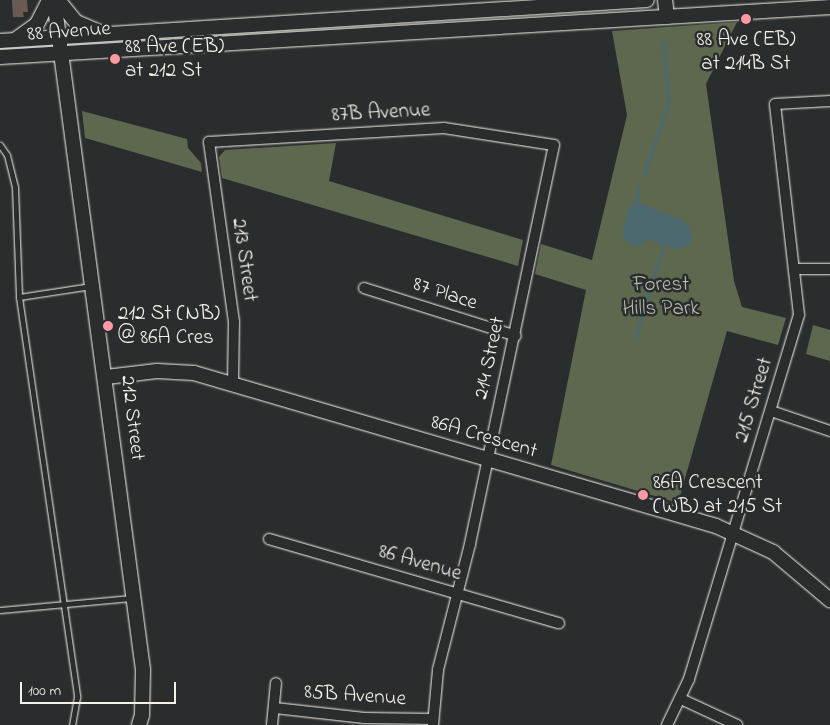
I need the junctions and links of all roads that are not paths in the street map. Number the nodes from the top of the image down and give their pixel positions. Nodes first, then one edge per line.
1 (49, 0) edge
2 (54, 0) edge
3 (58, 0) edge
4 (647, 0) edge
5 (665, 0) edge
6 (829, 6) edge
7 (667, 17) junction
8 (108, 34) junction
9 (59, 37) junction
10 (16, 40) junction
11 (0, 41) edge
12 (60, 52) junction
13 (0, 57) edge
14 (830, 101) edge
15 (209, 142) joint
16 (0, 145) edge
17 (554, 146) joint
18 (796, 269) junction
19 (830, 269) edge
20 (93, 286) junction
21 (364, 288) dead end
22 (20, 297) junction
23 (516, 336) junction
24 (106, 377) junction
25 (233, 383) junction
26 (771, 411) junction
27 (830, 430) edge
28 (487, 459) junction
29 (733, 532) junction
30 (269, 539) dead end
31 (458, 594) junction
32 (134, 598) junction
33 (830, 600) edge
34 (66, 604) junction
35 (0, 610) edge
36 (559, 623) dead end
37 (276, 683) dead end
38 (681, 699) junction
39 (275, 708) junction
40 (433, 722) edge
41 (72, 725) edge
42 (139, 725) edge
43 (272, 725) edge
44 (667, 725) edge
45 (737, 725) edge

1 - 10 main road
2 - 9 main road
3 - 8 main road
4 - 8 main road, 88 Avenue
5 - 7 main road
6 - 7 main road, 88 Avenue
7 - 12 main road, 88 Avenue
8 - 9 main road, 88 Avenue
9 - 10 main road, 88 Avenue
9 - 12 main road
10 - 11 main road, 88 Avenue
12 - 13 main road, 88 Avenue
12 - 20 main road, 212 Street
14 - 18 street, 215 Street
15 - 17 street, 87B Avenue
15 - 25 street, 213 Street
16 - 22 lane
17 - 23 street, 214 Street
18 - 19 street
18 - 26 street, 215 Street
20 - 22 lane
20 - 24 main road, 212 Street
21 - 23 street, 87 Place
22 - 34 lane
23 - 28 street, 214 Street
24 - 25 main road, 86A Crescent
24 - 32 main road, 212 Street
25 - 28 main road, 86A Crescent
26 - 27 street
26 - 29 street, 215 Street
28 - 29 main road, 86A Crescent
28 - 31 street, 214 Street
29 - 33 main road, 86A Crescent
29 - 38 street, 215 Street
30 - 31 street, 86 Avenue
31 - 36 street, 86 Avenue
31 - 40 street, 214 Street
32 - 34 lane
32 - 42 main road, 212 Street
34 - 35 lane
34 - 41 lane
37 - 39 street
38 - 44 street, 215 Street
38 - 45 street
39 - 40 street, 85B Avenue
39 - 43 street

